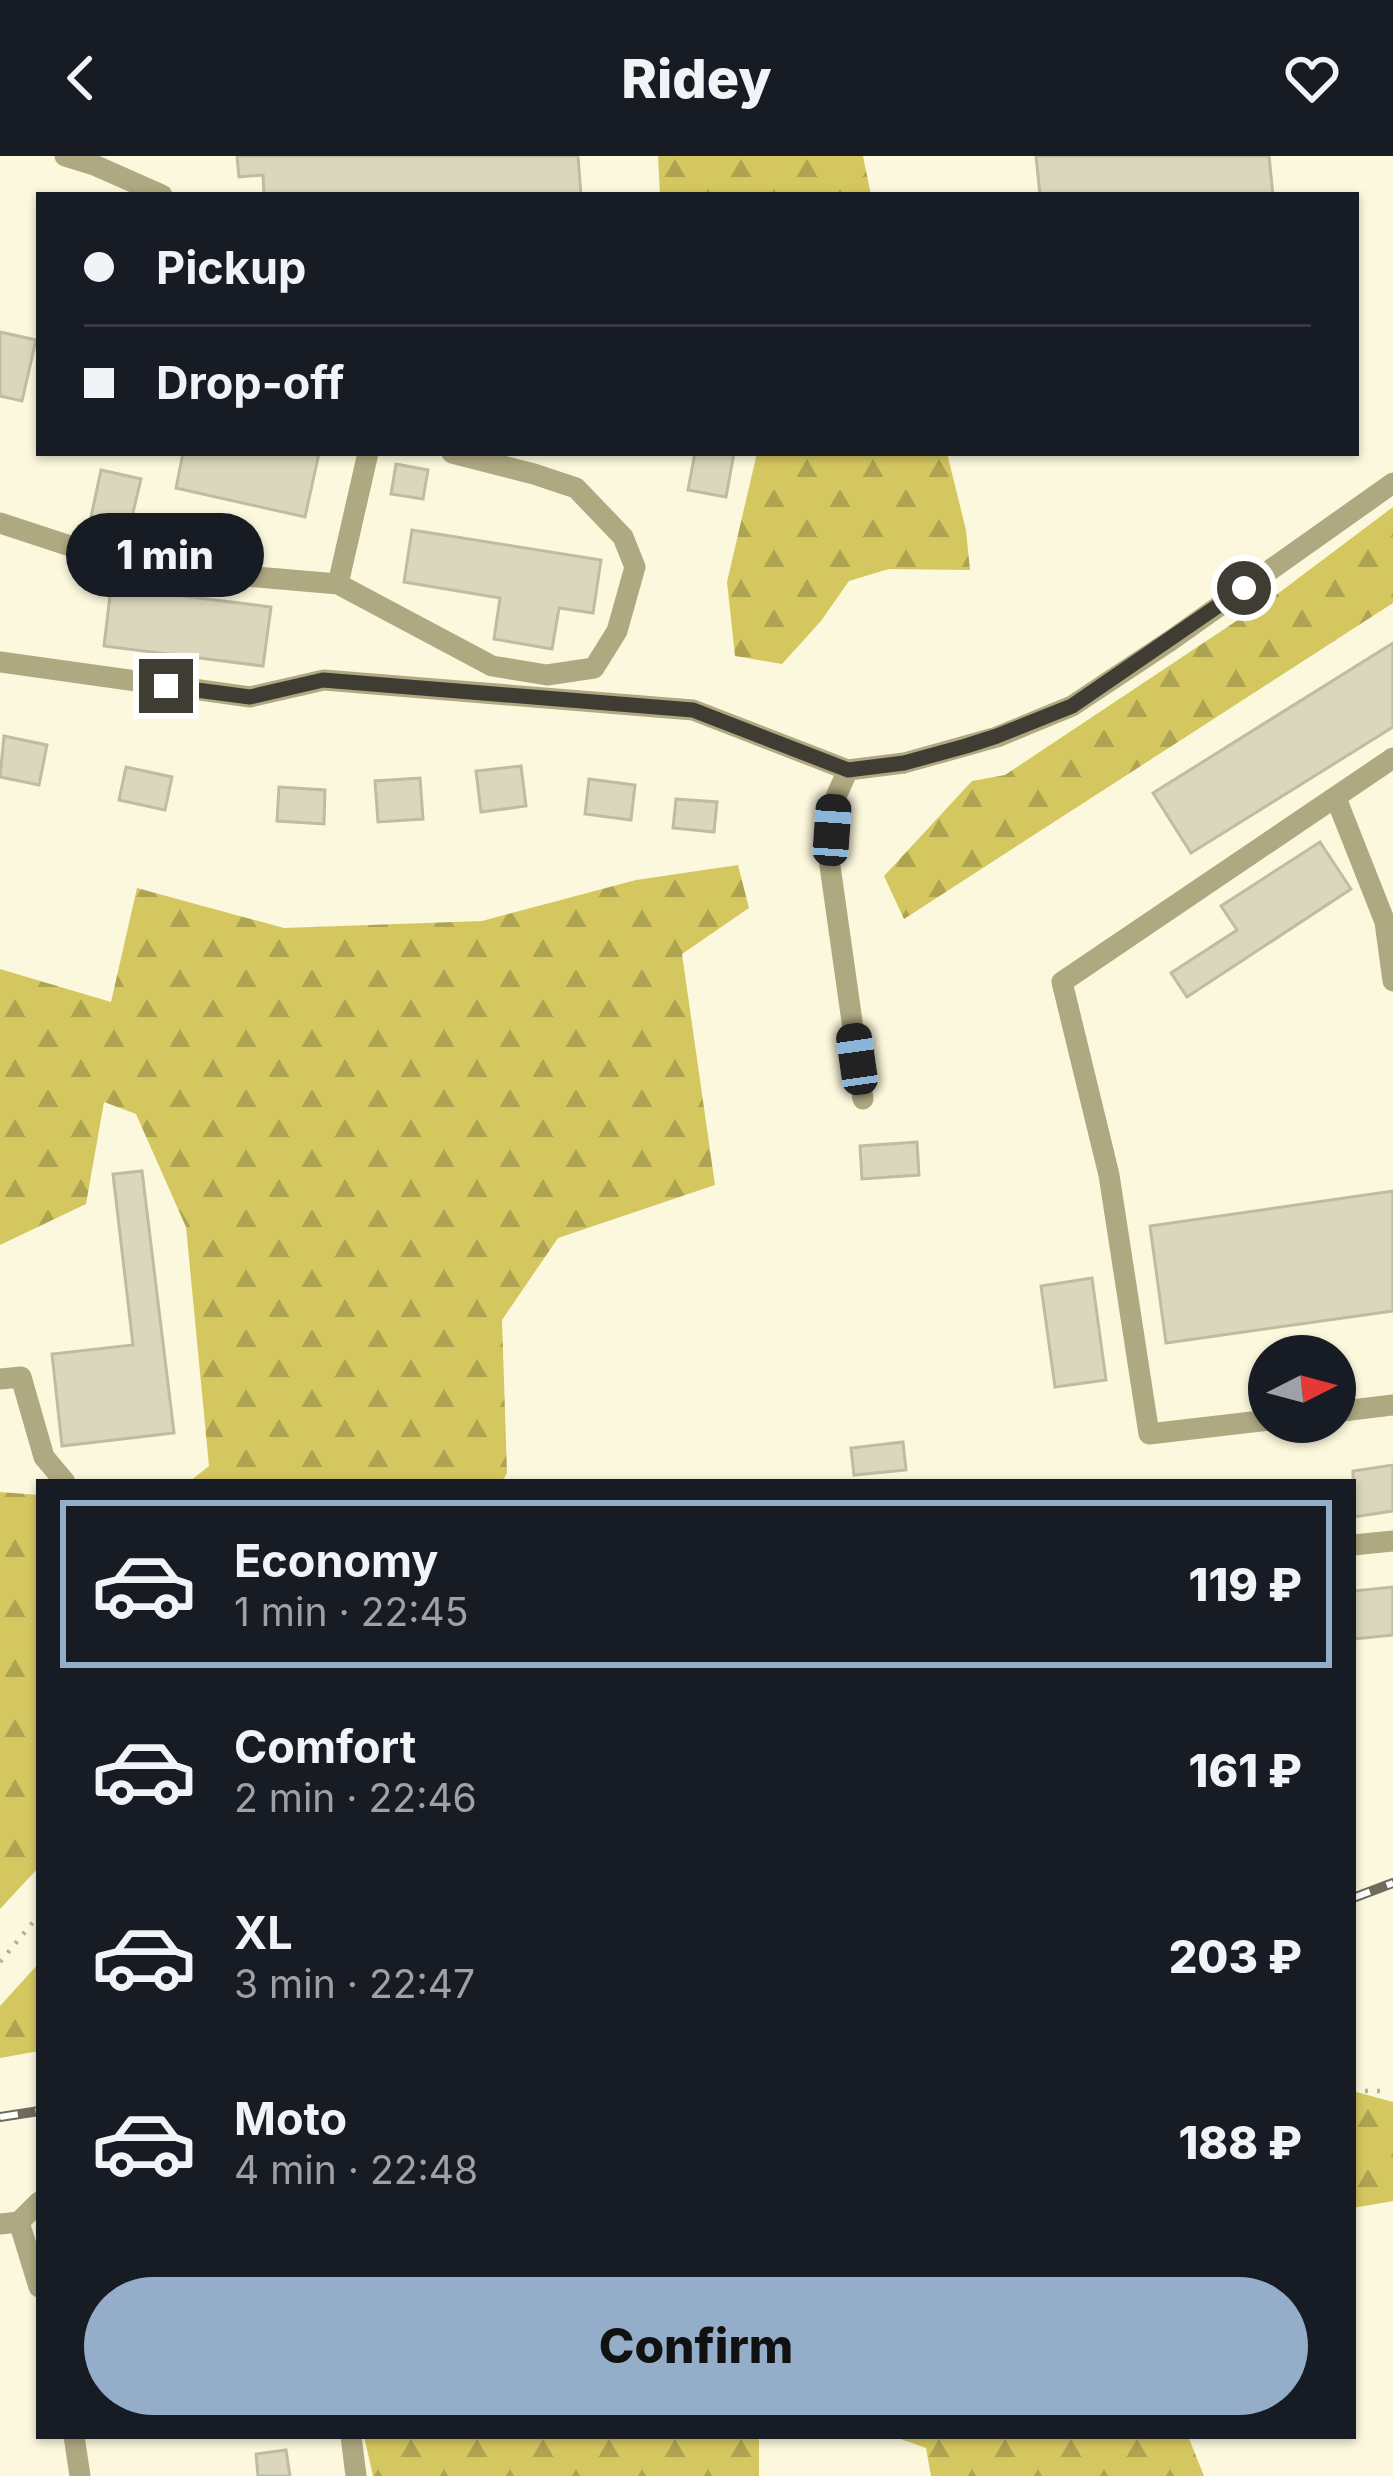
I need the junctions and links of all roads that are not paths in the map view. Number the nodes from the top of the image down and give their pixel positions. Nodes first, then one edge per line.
1 (65, 156) edge
2 (155, 192) edge
3 (367, 456) edge
4 (463, 456) edge
5 (1393, 482) edge
6 (0, 524) edge
7 (338, 584) junction
8 (0, 662) edge
9 (1393, 758) edge
10 (848, 770) junction
11 (1336, 798) junction
12 (1393, 981) edge
13 (863, 1099) dead end
14 (0, 1379) edge
15 (1393, 1405) edge
16 (1356, 1409) edge
17 (1248, 1422) edge
18 (63, 1479) edge
19 (1393, 1541) edge
20 (1356, 1545) edge
21 (36, 2204) edge
22 (9, 2223) edge
23 (36, 2281) edge
24 (74, 2439) edge
25 (351, 2439) edge
26 (80, 2476) edge
27 (356, 2476) edge

1 - 2 street
3 - 7 street
4 - 7 street
5 - 10 street
6 - 7 street
8 - 10 street
9 - 11 street
10 - 13 street
11 - 12 street
11 - 17 street
14 - 18 street
15 - 16 street
19 - 20 street
21 - 22 street
22 - 23 street
24 - 26 street
25 - 27 street

